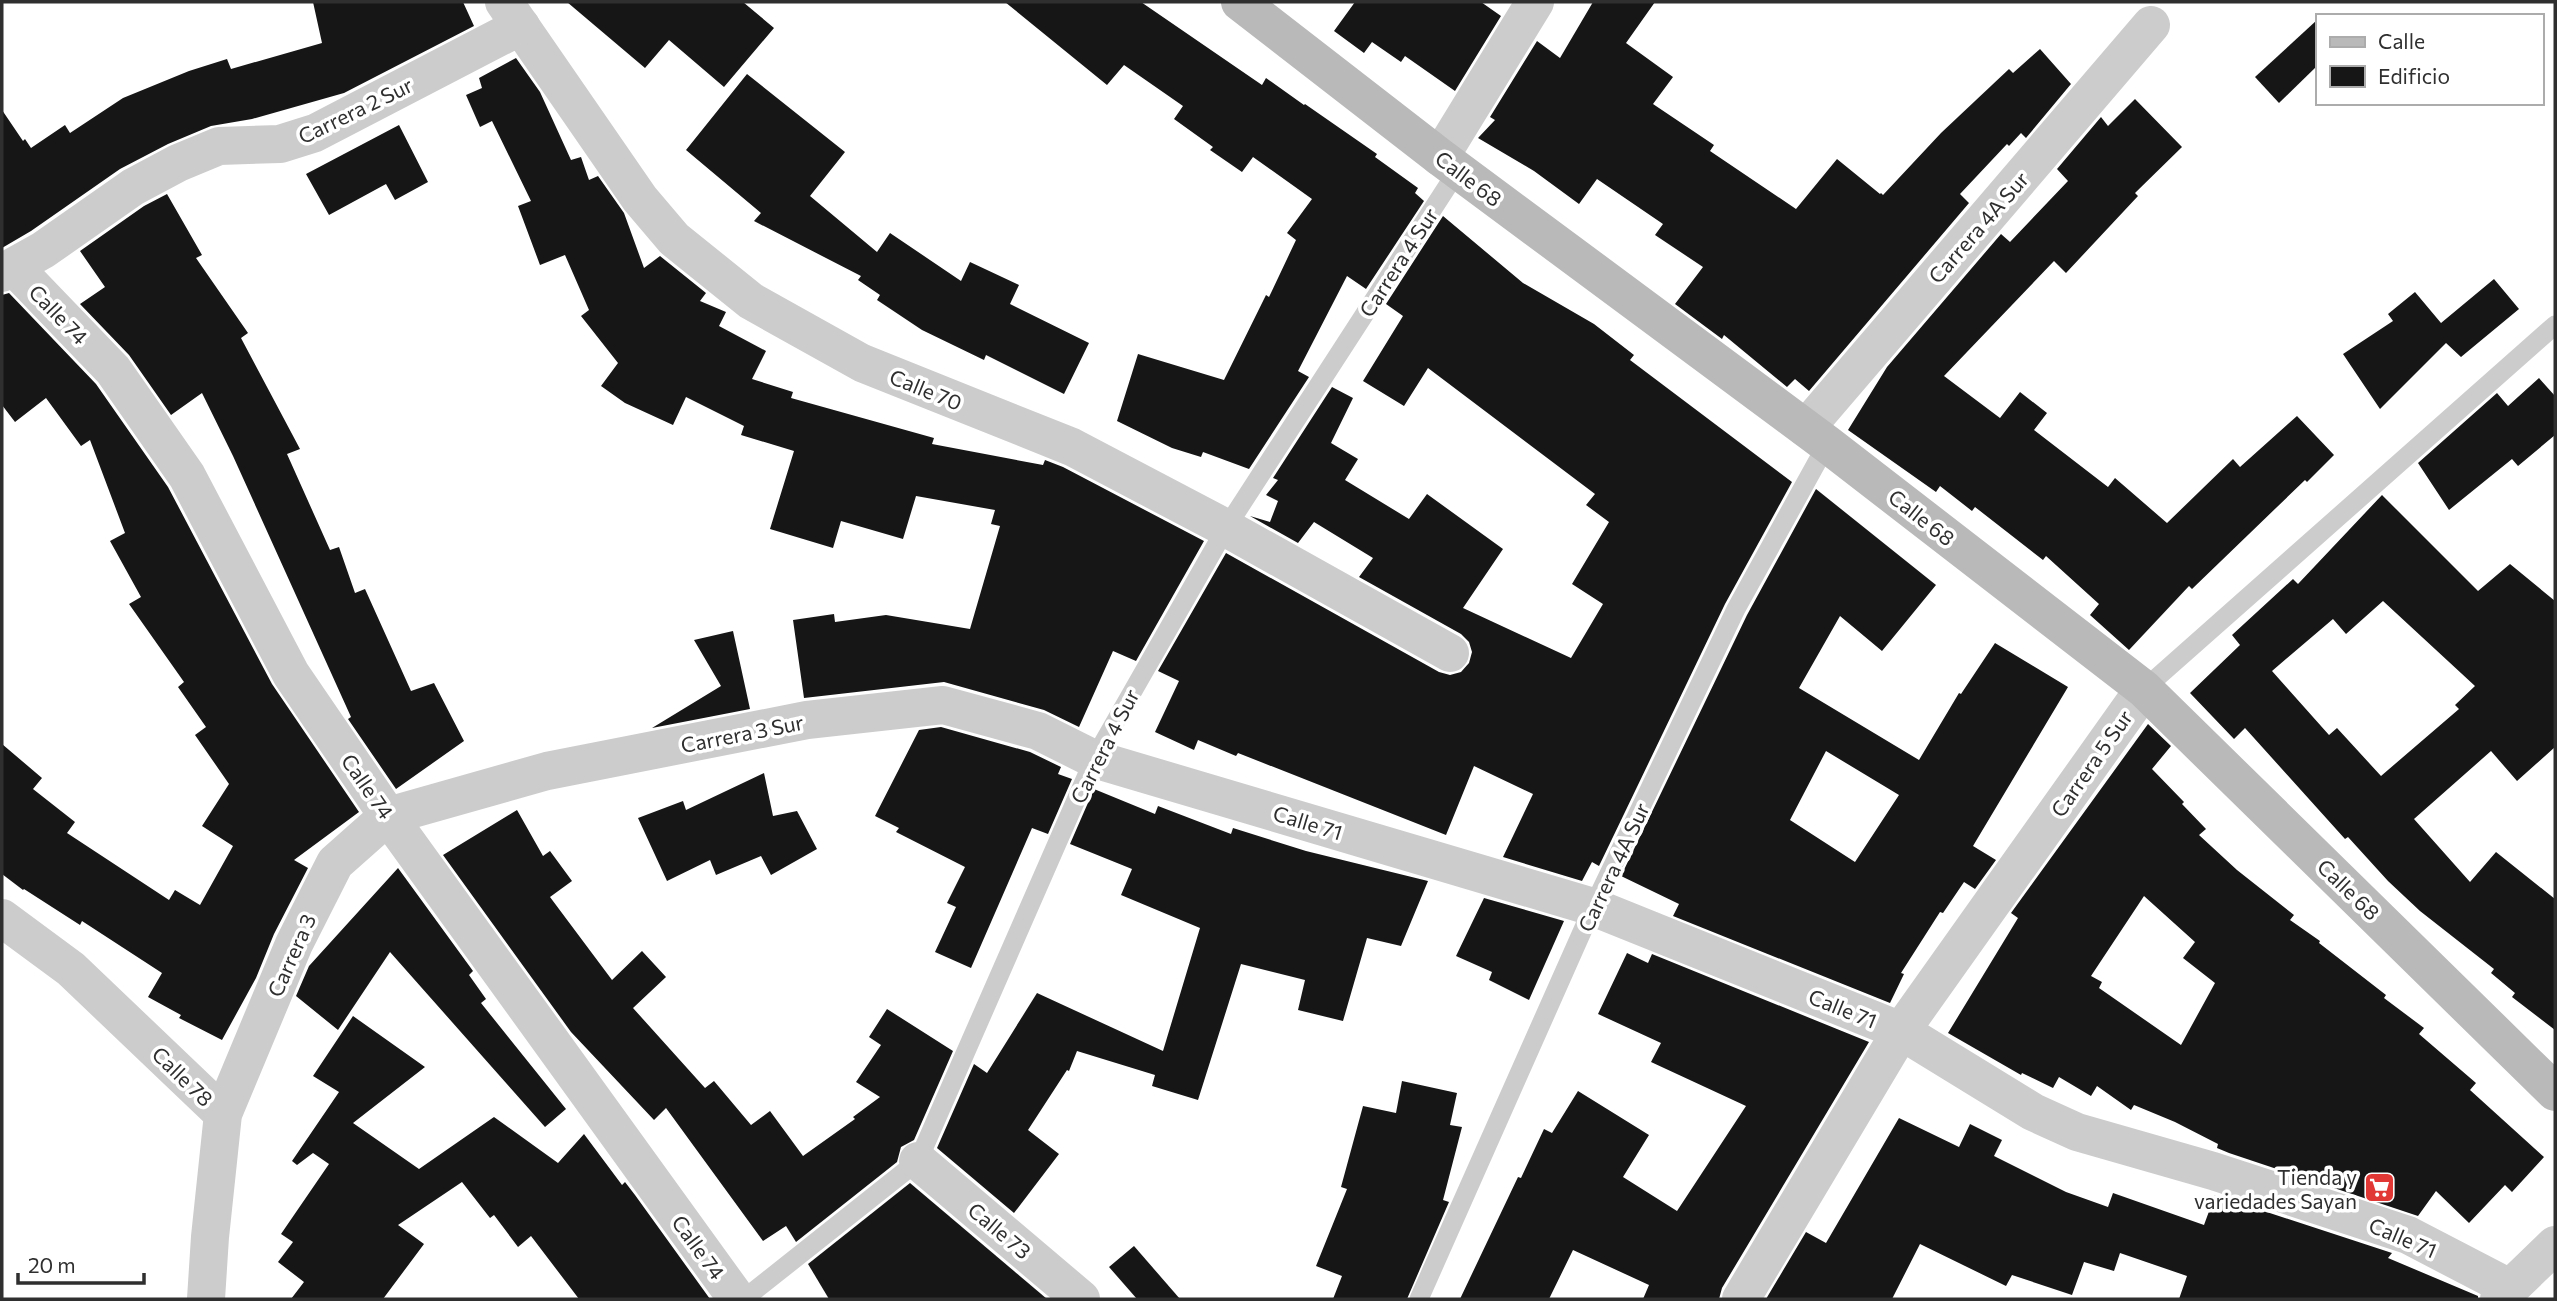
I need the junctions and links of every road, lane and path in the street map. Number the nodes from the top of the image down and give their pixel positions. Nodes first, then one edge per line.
1 (1240, 2) edge
2 (1535, 2) edge
3 (512, 14) edge
4 (2151, 25) dead end
5 (1449, 163) junction
6 (8, 270) edge
7 (2555, 325) edge
8 (1816, 436) junction
9 (1226, 528) junction
10 (1451, 653) dead end
11 (2144, 689) junction
12 (1094, 759) junction
13 (388, 816) junction
14 (1593, 907) junction
15 (2, 918) edge
16 (1901, 1031) junction
17 (2555, 1092) edge
18 (223, 1114) junction
19 (918, 1161) junction
20 (2555, 1245) edge
21 (2505, 1294) edge
22 (206, 1299) edge
23 (737, 1299) edge
24 (744, 1299) edge
25 (1081, 1299) edge
26 (1419, 1299) edge
27 (1741, 1299) edge

1 - 5 street, Calle 68
2 - 5 street, Carrera 4 Sur
3 - 6 street, Carrera 2 Sur
3 - 9 street, Calle 70
4 - 8 street, Carrera 4A Sur
5 - 8 street, Calle 68
5 - 9 lane, Carrera 4 Sur
6 - 13 street, Calle 74
7 - 11 lane, Carrera 5 Sur
8 - 11 street, Calle 68
8 - 14 lane, Carrera 4A Sur
9 - 10 street, Calle 70
9 - 12 lane, Carrera 4 Sur
11 - 16 street, Carrera 5 Sur
11 - 17 street, Calle 68
12 - 13 street, Carrera 3 Sur
12 - 14 street, Calle 71
12 - 19 lane, Carrera 4 Sur
13 - 18 street, Carrera 3
13 - 23 street, Calle 74
14 - 16 street, Calle 71
14 - 26 lane, Carrera 4A Sur
15 - 18 street, Calle 78
16 - 21 street, Calle 71
16 - 27 street, Carrera 5 Sur
18 - 22 street, Calle 78
19 - 24 lane, Carrera 4 Sur
19 - 25 street, Calle 73
20 - 21 street, Calle 71

